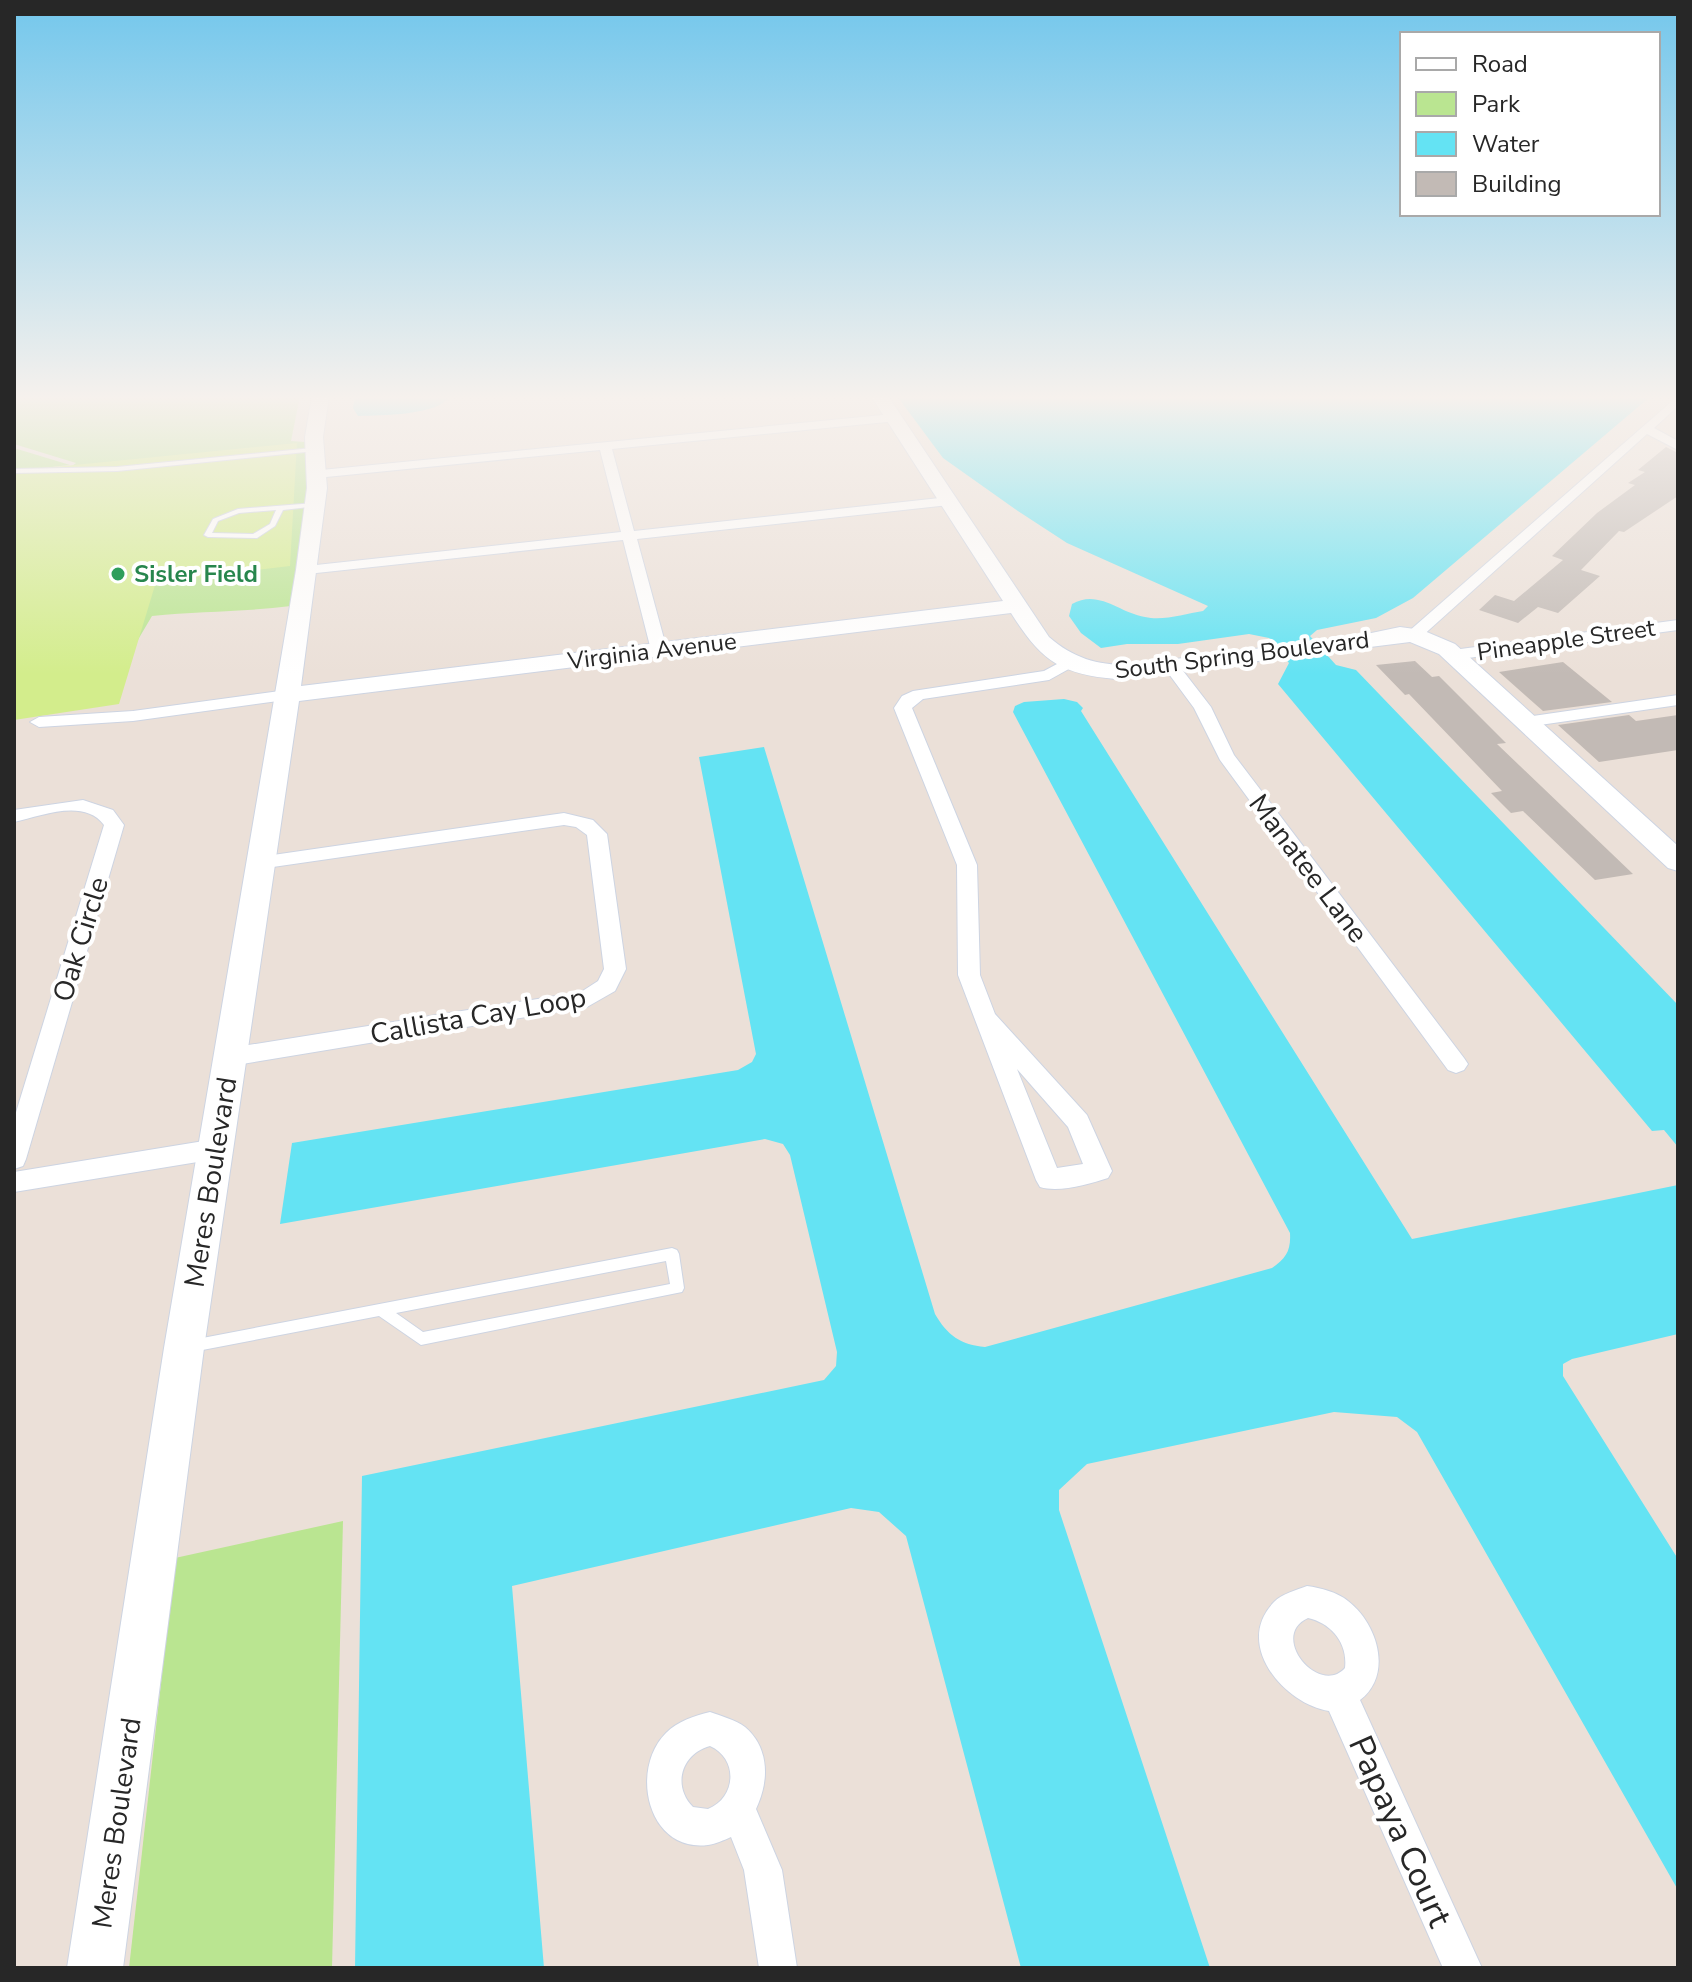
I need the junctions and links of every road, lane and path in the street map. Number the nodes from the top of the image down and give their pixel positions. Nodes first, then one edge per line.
1 (316, 488) edge
2 (616, 488) edge
3 (941, 488) edge
4 (1578, 488) edge
5 (949, 501) junction
6 (315, 505) junction
7 (280, 508) junction
8 (629, 535) junction
9 (307, 570) junction
10 (1017, 606) junction
11 (1678, 625) edge
12 (1414, 635) junction
13 (659, 650) junction
14 (1453, 655) junction
15 (1070, 662) junction
16 (1171, 666) junction
17 (287, 695) junction
18 (1678, 700) edge
19 (39, 722) dead end
20 (1526, 722) junction
21 (14, 816) edge
22 (1678, 862) edge
23 (259, 863) junction
24 (985, 1017) junction
25 (230, 1057) junction
26 (1456, 1064) dead end
27 (216, 1149) junction
28 (14, 1159) edge
29 (14, 1182) edge
30 (383, 1311) junction
31 (184, 1348) junction
32 (1339, 1693) dead end
33 (738, 1808) dead end
34 (95, 1968) edge
35 (778, 1968) edge
36 (1463, 1968) edge

1 - 6 street, Meres Boulevard
2 - 8 street
3 - 5 street
4 - 12 street
5 - 8 street
5 - 10 street
6 - 7 lane
6 - 9 street, Meres Boulevard
7 - 7 lane
8 - 9 street
8 - 13 street
9 - 17 street, Meres Boulevard
10 - 13 street, Virginia Avenue
10 - 15 street
11 - 14 street, Pineapple Street
12 - 14 street
12 - 16 street, South Spring Boulevard
13 - 17 street, Virginia Avenue
14 - 20 street
15 - 16 street, South Spring Boulevard
15 - 24 street
16 - 26 street, Manatee Lane
17 - 19 street
17 - 23 street, Meres Boulevard
18 - 20 street
20 - 22 street
21 - 28 street, Oak Circle
23 - 25 street, Meres Boulevard
23 - 25 street, Callista Cay Loop
24 - 24 street
25 - 27 street, Meres Boulevard
27 - 29 street
27 - 31 street, Meres Boulevard
30 - 30 lane
30 - 31 lane
31 - 34 street, Meres Boulevard
32 - 36 street, Papaya Court
33 - 35 street

